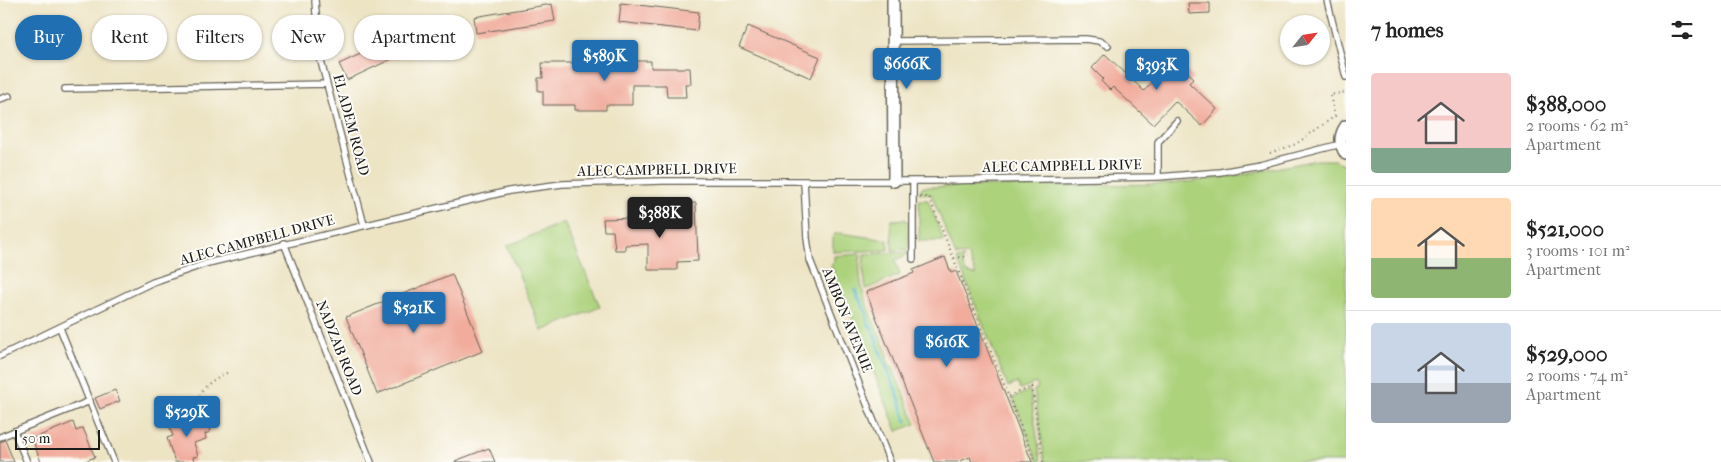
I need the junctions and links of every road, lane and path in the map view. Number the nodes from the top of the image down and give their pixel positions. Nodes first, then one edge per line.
1 (315, 0) edge
2 (893, 0) edge
3 (1327, 0) edge
4 (893, 41) junction
5 (1108, 46) dead end
6 (1346, 77) edge
7 (327, 84) junction
8 (65, 89) dead end
9 (1346, 92) edge
10 (9, 96) dead end
11 (0, 99) edge
12 (1177, 121) dead end
13 (1346, 126) edge
14 (1343, 149) edge
15 (1268, 153) dead end
16 (1158, 177) junction
17 (804, 181) junction
18 (894, 181) junction
19 (913, 181) junction
20 (913, 197) junction
21 (364, 225) junction
22 (284, 243) junction
23 (969, 256) dead end
24 (954, 258) junction
25 (913, 259) dead end
26 (60, 328) junction
27 (0, 356) edge
28 (227, 372) dead end
29 (1037, 385) dead end
30 (1032, 387) junction
31 (1009, 396) junction
32 (90, 401) junction
33 (192, 419) dead end
34 (14, 431) junction
35 (0, 437) edge
36 (27, 462) edge
37 (114, 462) edge
38 (371, 462) edge
39 (890, 462) edge
40 (1036, 462) edge
41 (1043, 462) edge

1 - 7 lane, EL ADEM ROAD
2 - 4 street
3 - 6 lane
4 - 5 lane
4 - 18 street
7 - 8 lane
7 - 21 lane, EL ADEM ROAD
9 - 15 path
10 - 11 lane
12 - 16 lane
13 - 14 street
14 - 16 lane, ALEC CAMPBELL DRIVE
16 - 19 lane, ALEC CAMPBELL DRIVE
17 - 18 lane, ALEC CAMPBELL DRIVE
17 - 21 lane, ALEC CAMPBELL DRIVE
17 - 39 lane, AMBON AVENUE
18 - 19 lane, ALEC CAMPBELL DRIVE
19 - 20 lane
20 - 24 path
20 - 25 lane
21 - 22 lane, ALEC CAMPBELL DRIVE
22 - 26 lane, ALEC CAMPBELL DRIVE
22 - 38 lane, NADZAB ROAD
23 - 24 path
24 - 31 path
26 - 27 lane, ALEC CAMPBELL DRIVE
26 - 32 lane
28 - 33 path
29 - 30 path
30 - 31 path
30 - 41 path
31 - 40 path
32 - 34 lane
32 - 37 lane
34 - 35 lane
34 - 36 lane

